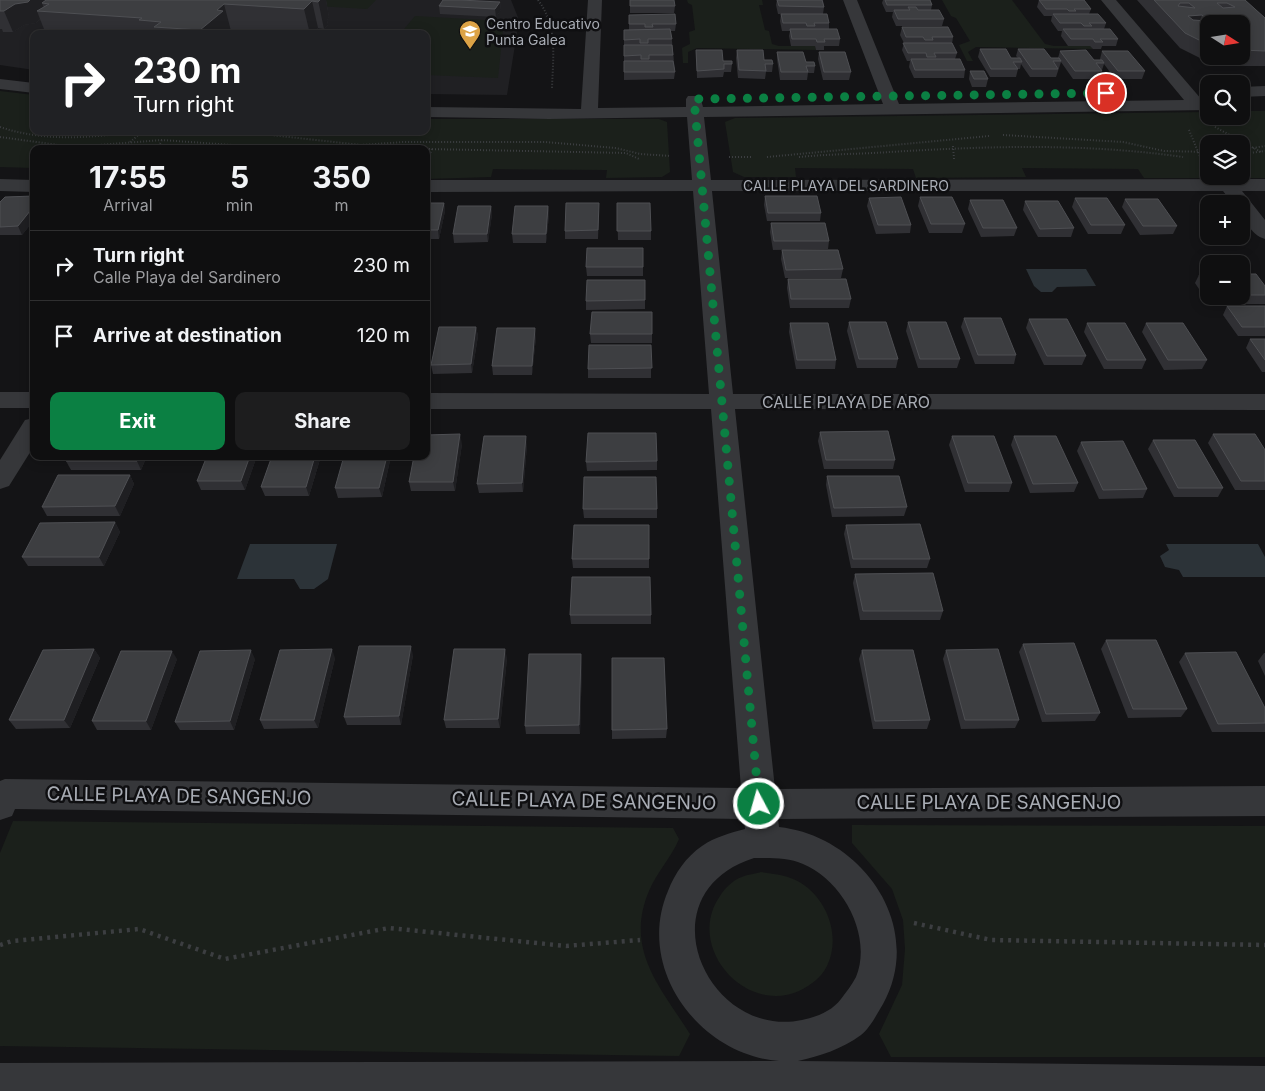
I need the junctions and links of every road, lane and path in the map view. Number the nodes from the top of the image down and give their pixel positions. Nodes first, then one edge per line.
1 (538, 0) edge
2 (595, 0) edge
3 (850, 0) edge
4 (1108, 0) edge
5 (0, 72) edge
6 (30, 75) edge
7 (0, 84) edge
8 (30, 88) edge
9 (1265, 91) edge
10 (1185, 92) junction
11 (1200, 92) edge
12 (1250, 92) edge
13 (552, 94) dead end
14 (430, 100) edge
15 (891, 103) junction
16 (1200, 103) edge
17 (1250, 104) edge
18 (1265, 104) edge
19 (1200, 105) edge
20 (694, 106) junction
21 (589, 107) junction
22 (430, 112) edge
23 (1214, 126) dead end
24 (0, 127) edge
25 (1188, 128) dead end
26 (110, 135) edge
27 (138, 135) edge
28 (0, 137) edge
29 (162, 140) junction
30 (129, 142) junction
31 (58, 145) edge
32 (95, 145) edge
33 (159, 145) edge
34 (232, 145) edge
35 (1265, 146) edge
36 (1250, 148) edge
37 (1253, 148) junction
38 (432, 149) joint
39 (1265, 151) edge
40 (1261, 152) junction
41 (1250, 153) edge
42 (430, 154) edge
43 (731, 157) dead end
44 (1200, 158) edge
45 (757, 160) dead end
46 (1200, 160) edge
47 (765, 161) dead end
48 (646, 162) dead end
49 (703, 185) junction
50 (1200, 185) edge
51 (1228, 185) edge
52 (1250, 185) edge
53 (1265, 185) edge
54 (0, 186) edge
55 (30, 186) edge
56 (430, 186) edge
57 (1265, 233) edge
58 (0, 400) edge
59 (30, 400) edge
60 (430, 401) edge
61 (722, 401) junction
62 (1265, 402) edge
63 (30, 432) edge
64 (0, 480) edge
65 (1265, 800) edge
66 (759, 804) junction
67 (0, 805) edge
68 (763, 842) junction
69 (903, 920) dead end
70 (641, 940) dead end
71 (0, 945) edge
72 (1265, 945) edge
73 (750, 1036) junction
74 (819, 1037) junction
75 (0, 1082) edge
76 (761, 1086) edge
77 (820, 1086) edge
78 (1265, 1086) edge

1 - 13 path
2 - 21 street
3 - 15 street
4 - 10 street
5 - 6 street
7 - 8 street
9 - 12 street
10 - 11 street
10 - 15 street
10 - 16 street
14 - 21 street
15 - 19 street
15 - 20 street
17 - 18 street
20 - 21 street
20 - 49 street
21 - 22 street
23 - 37 path
24 - 26 path
25 - 44 path
27 - 30 path
28 - 31 path
29 - 30 path
29 - 33 path
29 - 34 path
30 - 32 path
35 - 37 path
36 - 37 path
37 - 40 path
38 - 42 path
38 - 48 path
39 - 40 path
40 - 41 path
43 - 45 path
46 - 47 path
49 - 50 street, CALLE PLAYA DEL SARDINERO
49 - 56 street, CALLE PLAYA DEL SARDINERO
49 - 61 street
51 - 57 street
52 - 53 street, CALLE PLAYA DEL SARDINERO
54 - 55 street
58 - 59 street
60 - 61 street, CALLE PLAYA DE ARO
61 - 62 street, CALLE PLAYA DE ARO
61 - 66 street
63 - 64 street
65 - 66 street, CALLE PLAYA DE SANGENJO
66 - 67 street, CALLE PLAYA DE SANGENJO
66 - 68 street
68 - 73 street
68 - 74 street
69 - 72 path
70 - 71 path
73 - 74 street
73 - 76 street
74 - 77 street
75 - 76 street
76 - 77 street
77 - 78 street

